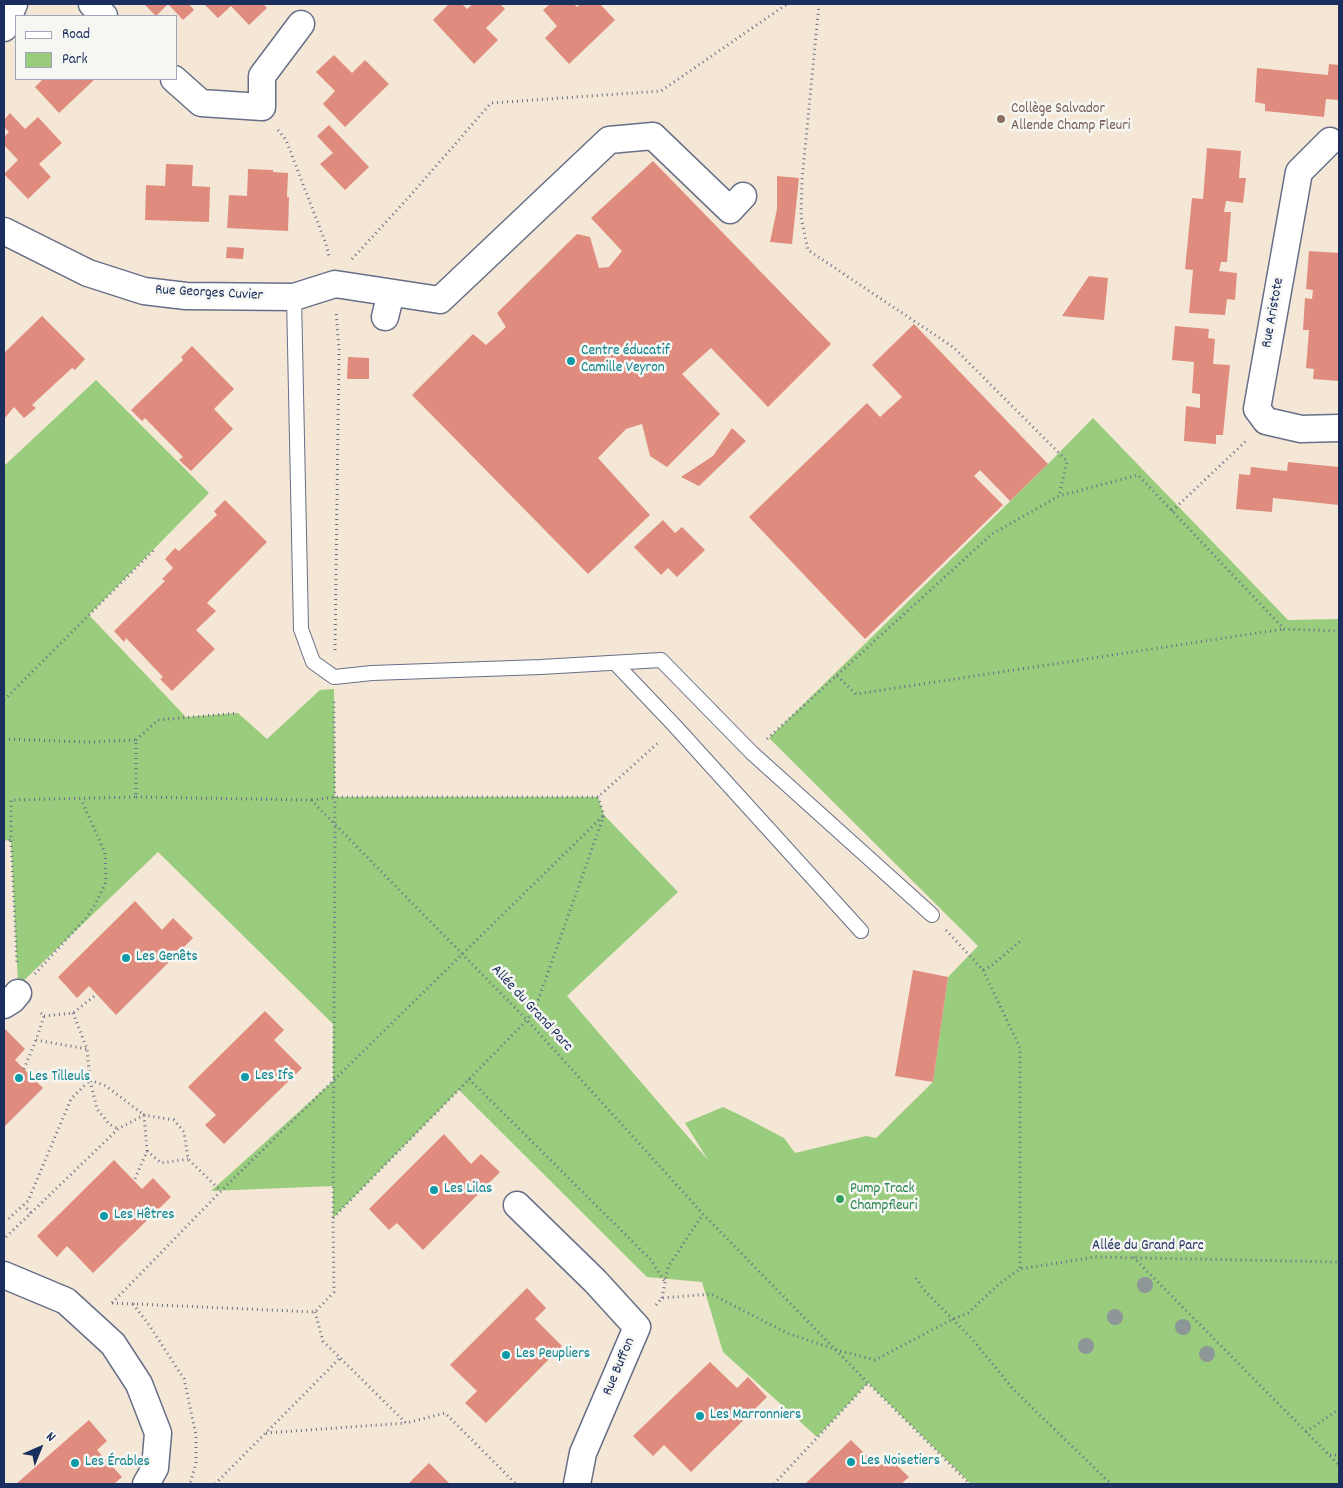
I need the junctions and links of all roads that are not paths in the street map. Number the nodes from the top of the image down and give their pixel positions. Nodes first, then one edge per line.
1 (14, 4) edge
2 (92, 4) edge
3 (103, 15) edge
4 (301, 24) dead end
5 (4, 28) edge
6 (175, 80) edge
7 (1330, 140) dead end
8 (743, 196) dead end
9 (4, 231) edge
10 (294, 297) junction
11 (1339, 428) edge
12 (615, 663) junction
13 (932, 915) road end
14 (861, 931) dead end
15 (517, 1205) dead end
16 (4, 1275) edge
17 (146, 1484) edge
18 (577, 1484) edge

1 - 5 street
2 - 3 street
4 - 6 street
7 - 11 street, Rue Aristote
8 - 10 street, Rue Georges Cuvier
9 - 10 street, Rue Georges Cuvier
10 - 12 lane
12 - 13 lane
12 - 14 lane
15 - 18 street, Rue Buffon
16 - 17 street

